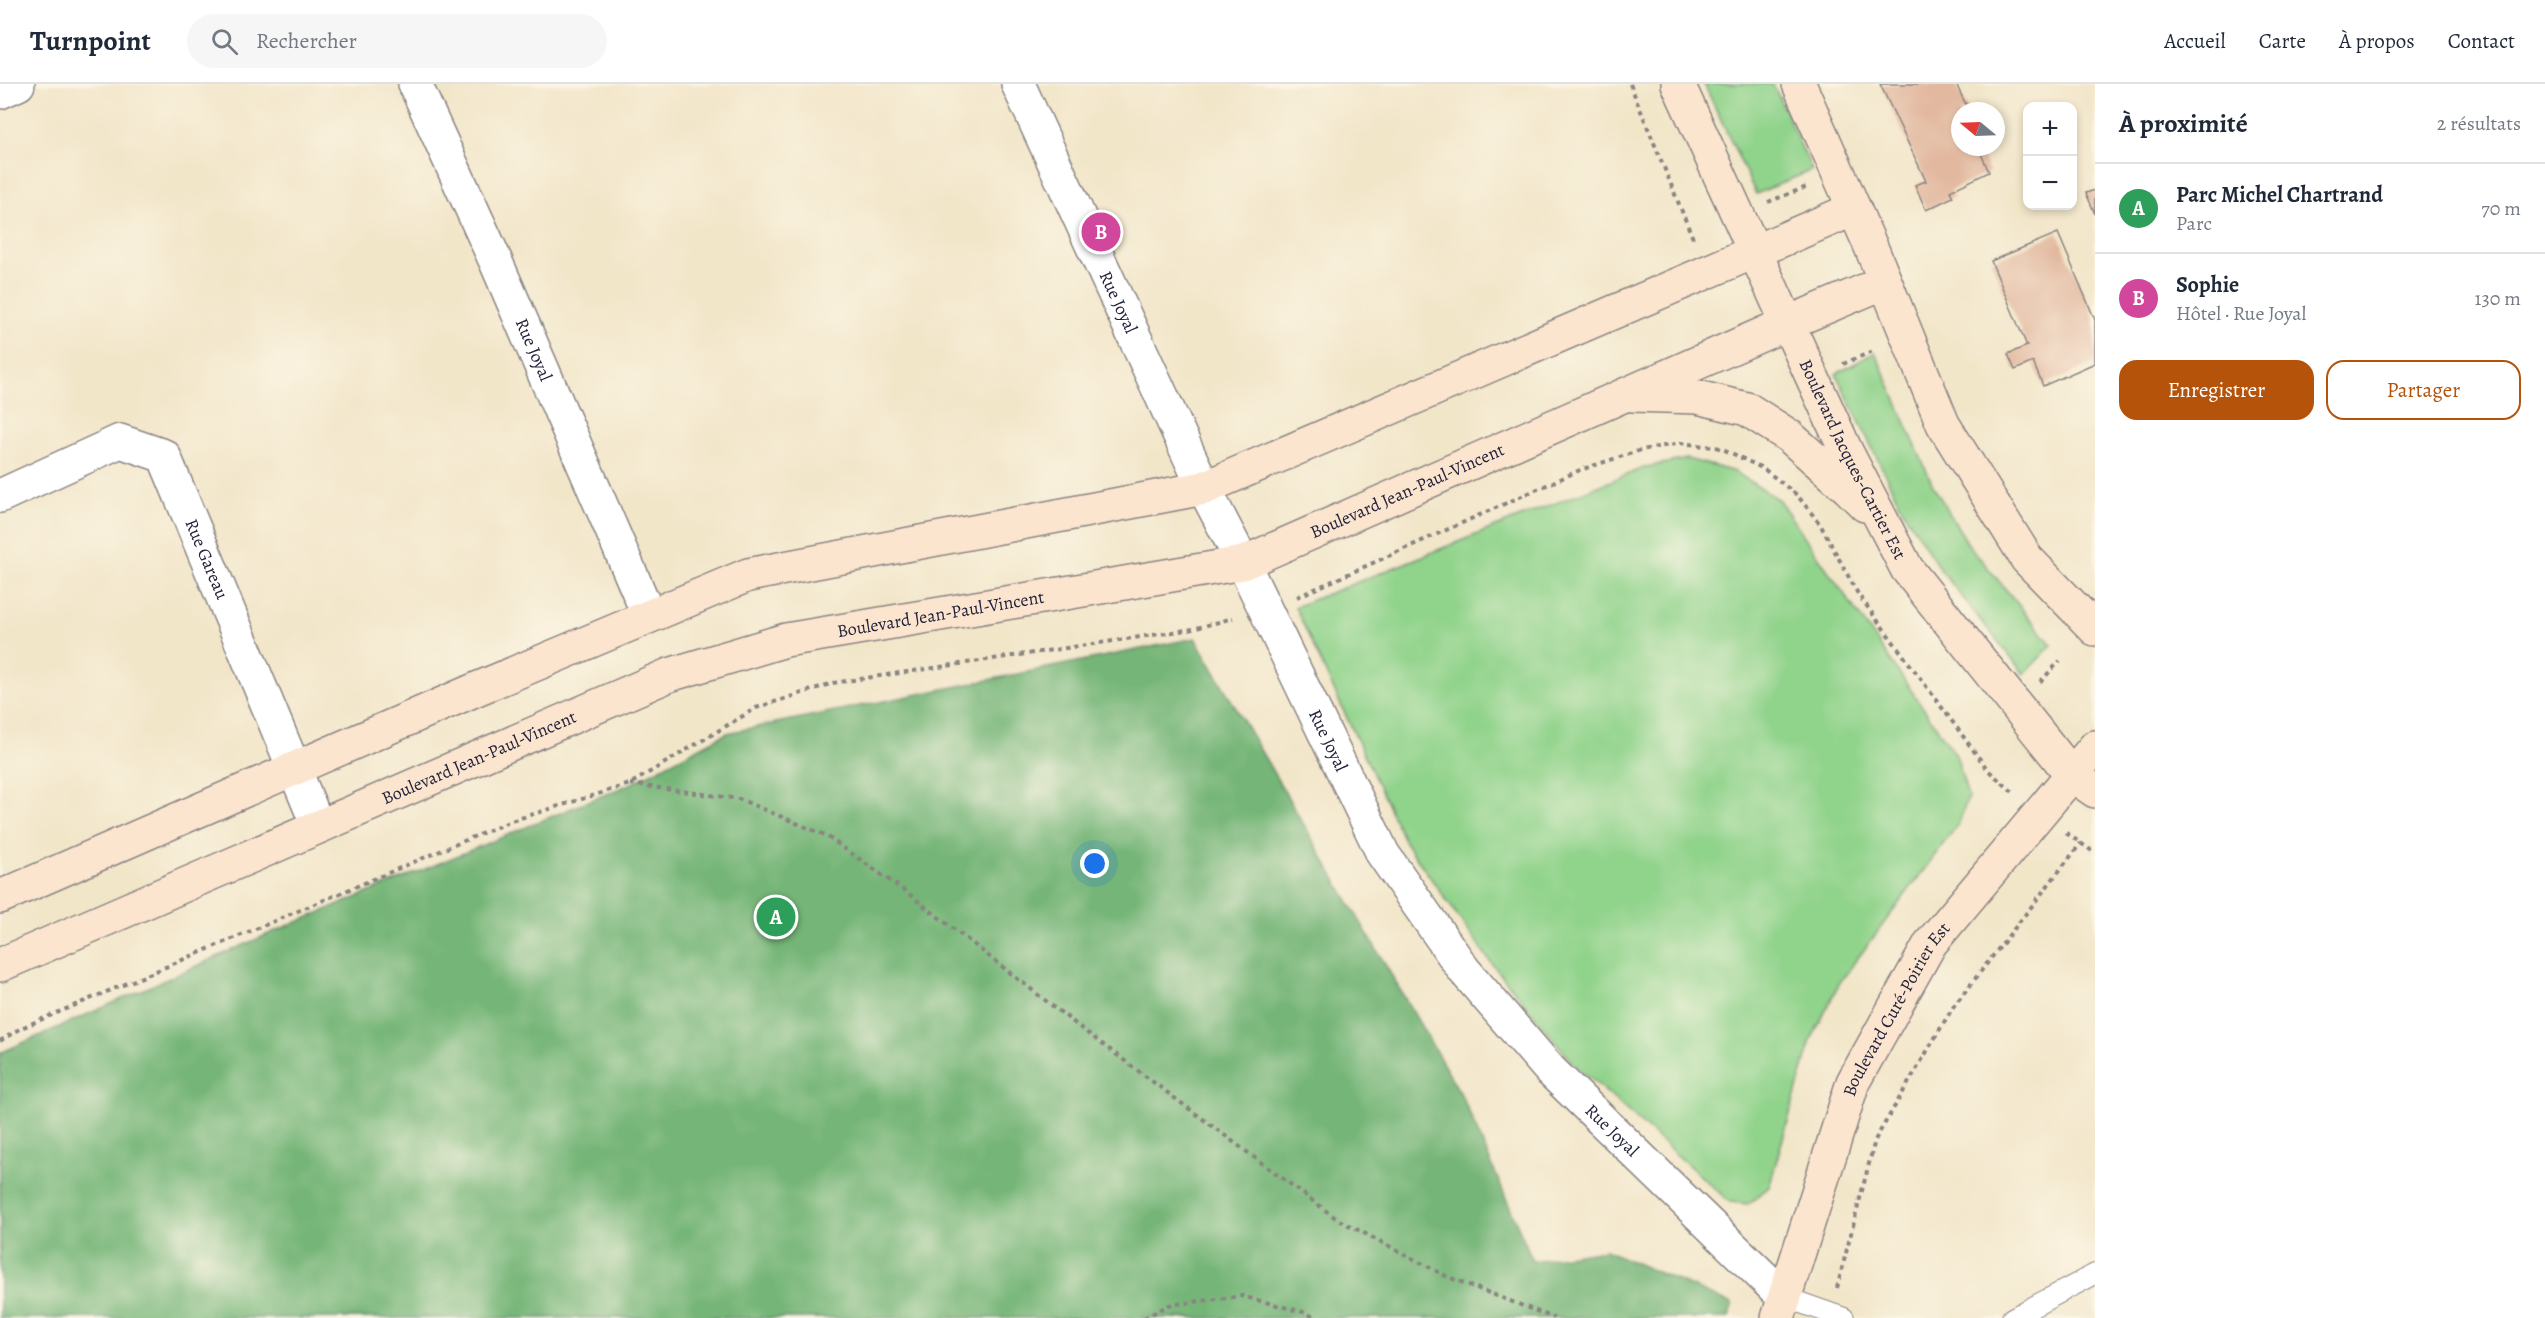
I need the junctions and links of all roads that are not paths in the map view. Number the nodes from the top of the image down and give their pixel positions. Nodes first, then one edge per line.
1 (18, 84) edge
2 (415, 84) edge
3 (1018, 84) edge
4 (1678, 84) edge
5 (1799, 84) edge
6 (0, 92) edge
7 (1854, 209) junction
8 (1754, 251) junction
9 (1885, 282) junction
10 (1788, 322) junction
11 (1624, 395) junction
12 (1204, 488) junction
13 (0, 496) edge
14 (1888, 531) junction
15 (1244, 563) junction
16 (649, 616) junction
17 (2095, 629) edge
18 (2095, 747) edge
19 (295, 769) junction
20 (2084, 783) edge
21 (318, 826) junction
22 (0, 897) edge
23 (0, 965) edge
24 (2095, 1274) edge
25 (1781, 1307) edge
26 (1837, 1316) edge
27 (2012, 1318) edge

1 - 6 street
2 - 16 street, Rue Joyal
3 - 12 street, Rue Joyal
4 - 8 street, Boulevard Jacques-Cartier Est
5 - 7 street
7 - 8 street
7 - 9 street
8 - 10 street, Boulevard Jacques-Cartier Est
8 - 12 street
9 - 10 street, Boulevard Jean-Paul-Vincent
9 - 17 street
10 - 11 street, Boulevard Jean-Paul-Vincent
10 - 14 street, Boulevard Jacques-Cartier Est
11 - 14 street
11 - 15 street, Boulevard Jean-Paul-Vincent
12 - 15 street, Rue Joyal
12 - 16 street
13 - 19 street, Rue Gareau
14 - 20 street, Boulevard Jacques-Cartier Est
15 - 21 street, Boulevard Jean-Paul-Vincent
15 - 25 street, Rue Joyal
16 - 19 street
18 - 20 street, Boulevard Curé-Poirier Est
19 - 21 street, Rue Gareau
19 - 22 street
20 - 25 street, Boulevard Curé-Poirier Est
21 - 23 street, Boulevard Jean-Paul-Vincent
24 - 27 lane
25 - 26 lane

